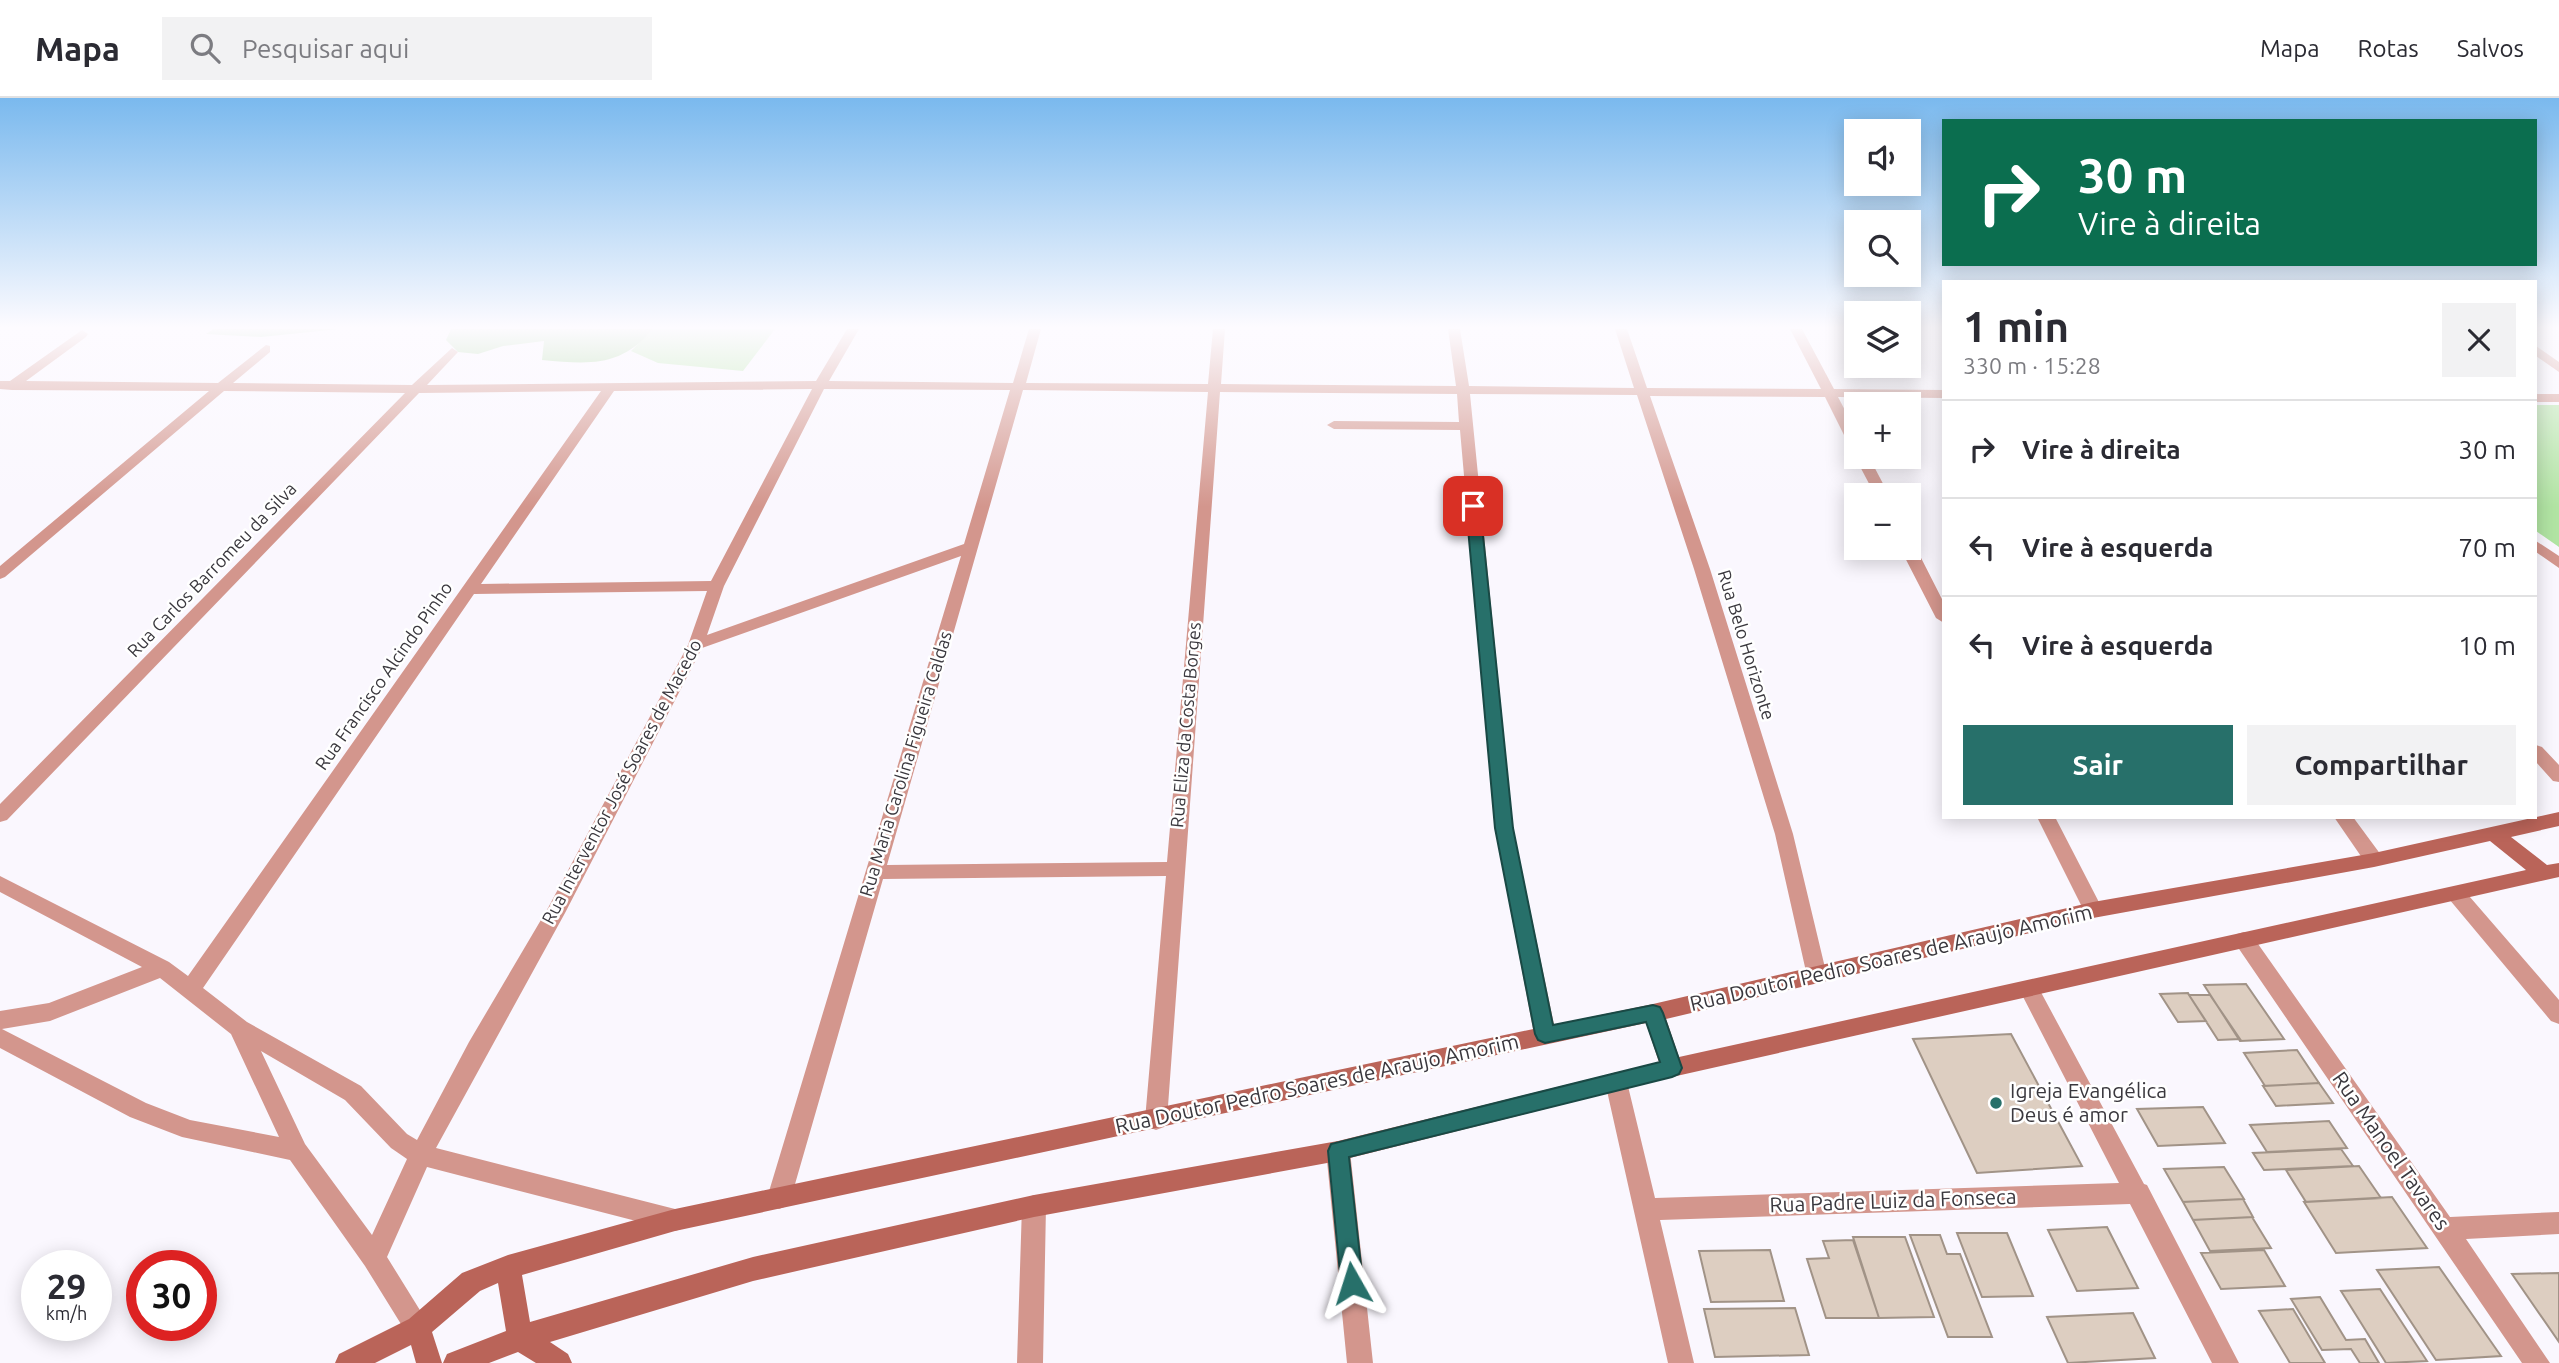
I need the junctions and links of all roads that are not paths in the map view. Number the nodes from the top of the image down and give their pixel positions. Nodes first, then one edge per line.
1 (219, 388) edge
2 (226, 388) edge
3 (510, 388) edge
4 (609, 388) edge
5 (818, 388) edge
6 (1016, 388) edge
7 (1213, 388) edge
8 (1278, 388) edge
9 (1641, 388) edge
10 (1826, 388) edge
11 (416, 389) junction
12 (1463, 391) junction
13 (1643, 393) junction
14 (1829, 393) junction
15 (1942, 394) edge
16 (2537, 398) edge
17 (2559, 398) edge
18 (1844, 422) edge
19 (1334, 425) dead end
20 (1465, 426) junction
21 (2537, 546) edge
22 (971, 547) junction
23 (1914, 560) edge
24 (2559, 563) edge
25 (0, 574) edge
26 (716, 586) junction
27 (471, 589) junction
28 (1942, 614) edge
29 (696, 645) junction
30 (2537, 752) edge
31 (2559, 776) edge
32 (0, 815) edge
33 (2047, 819) edge
34 (2344, 819) edge
35 (2559, 819) edge
36 (2493, 833) junction
37 (2374, 860) junction
38 (1175, 869) junction
39 (2551, 871) edge
40 (874, 872) junction
41 (0, 883) edge
42 (2456, 894) junction
43 (2093, 910) junction
44 (2244, 940) junction
45 (162, 968) junction
46 (1816, 976) junction
47 (191, 988) junction
48 (2029, 989) junction
49 (1653, 1013) junction
50 (2559, 1015) edge
51 (0, 1020) edge
52 (239, 1028) junction
53 (1545, 1034) junction
54 (0, 1038) edge
55 (1672, 1068) junction
56 (1616, 1082) junction
57 (1156, 1120) junction
58 (297, 1151) junction
59 (1338, 1151) junction
60 (421, 1155) junction
61 (2139, 1193) junction
62 (779, 1198) junction
63 (1034, 1206) junction
64 (1646, 1209) junction
65 (675, 1220) junction
66 (2559, 1223) edge
67 (2445, 1229) junction
68 (374, 1258) junction
69 (508, 1267) junction
70 (418, 1328) junction
71 (520, 1338) junction
72 (360, 1359) edge
73 (429, 1363) edge
74 (456, 1363) edge
75 (559, 1363) edge
76 (1030, 1363) edge
77 (1360, 1363) edge
78 (1681, 1363) edge
79 (2226, 1363) edge
80 (2537, 1363) edge

1 - 25 street
2 - 11 street
3 - 11 street
4 - 27 street, Rua Francisco Alcindo Pinho
5 - 26 street, Rua Interventor José Soares de Macedo
6 - 22 street, Rua Maria Carolina Figueira Caldas
7 - 38 street, Rua Eliza da Costa Borges
8 - 12 street
9 - 13 street, Rua Belo Horizonte
10 - 14 street
11 - 32 street, Rua Carlos Barromeu da Silva
12 - 13 street
12 - 20 street
13 - 14 street
13 - 46 street, Rua Belo Horizonte
14 - 15 street
14 - 18 street
16 - 17 street
19 - 20 street
20 - 53 street
21 - 24 street
22 - 29 street
22 - 40 street, Rua Maria Carolina Figueira Caldas
23 - 28 street
26 - 27 street
26 - 29 street, Rua Interventor José Soares de Macedo
27 - 47 street, Rua Francisco Alcindo Pinho
29 - 60 street, Rua Interventor José Soares de Macedo
30 - 31 street
33 - 43 street
34 - 37 street
35 - 36 street, Rua Doutor Pedro Soares de Araujo Amorim
36 - 37 street, Rua Doutor Pedro Soares de Araujo Amorim
36 - 39 street
37 - 43 street, Rua Doutor Pedro Soares de Araujo Amorim
38 - 40 street
38 - 57 street, Rua Eliza da Costa Borges
39 - 42 street
40 - 62 street, Rua Maria Carolina Figueira Caldas
41 - 45 street
42 - 44 street
42 - 50 street
43 - 46 street, Rua Doutor Pedro Soares de Araujo Amorim
44 - 48 street
44 - 67 street, Rua Manoel Tavares
45 - 47 street
45 - 51 street
46 - 49 street, Rua Doutor Pedro Soares de Araujo Amorim
47 - 52 street
48 - 55 street
48 - 61 street
49 - 53 street, Rua Doutor Pedro Soares de Araujo Amorim
49 - 55 street
52 - 58 street
52 - 60 street
53 - 57 street, Rua Doutor Pedro Soares de Araujo Amorim
54 - 58 street
55 - 56 street
56 - 59 street
56 - 64 street
57 - 62 street, Rua Doutor Pedro Soares de Araujo Amorim
58 - 68 street
59 - 63 street
59 - 77 street
60 - 65 street
60 - 68 street, Rua Interventor José Soares de Macedo
61 - 64 street, Rua Padre Luiz da Fonseca
61 - 79 street
62 - 65 street, Rua Doutor Pedro Soares de Araujo Amorim
63 - 71 street
63 - 76 street
64 - 78 street
65 - 69 street, Rua Doutor Pedro Soares de Araujo Amorim
66 - 67 street
67 - 80 street, Rua Manoel Tavares
68 - 70 street
69 - 70 street, Rua Doutor Pedro Soares de Araujo Amorim
69 - 71 street
70 - 72 street, Rua Doutor Pedro Soares de Araujo Amorim
70 - 73 street
71 - 74 street
71 - 75 street

